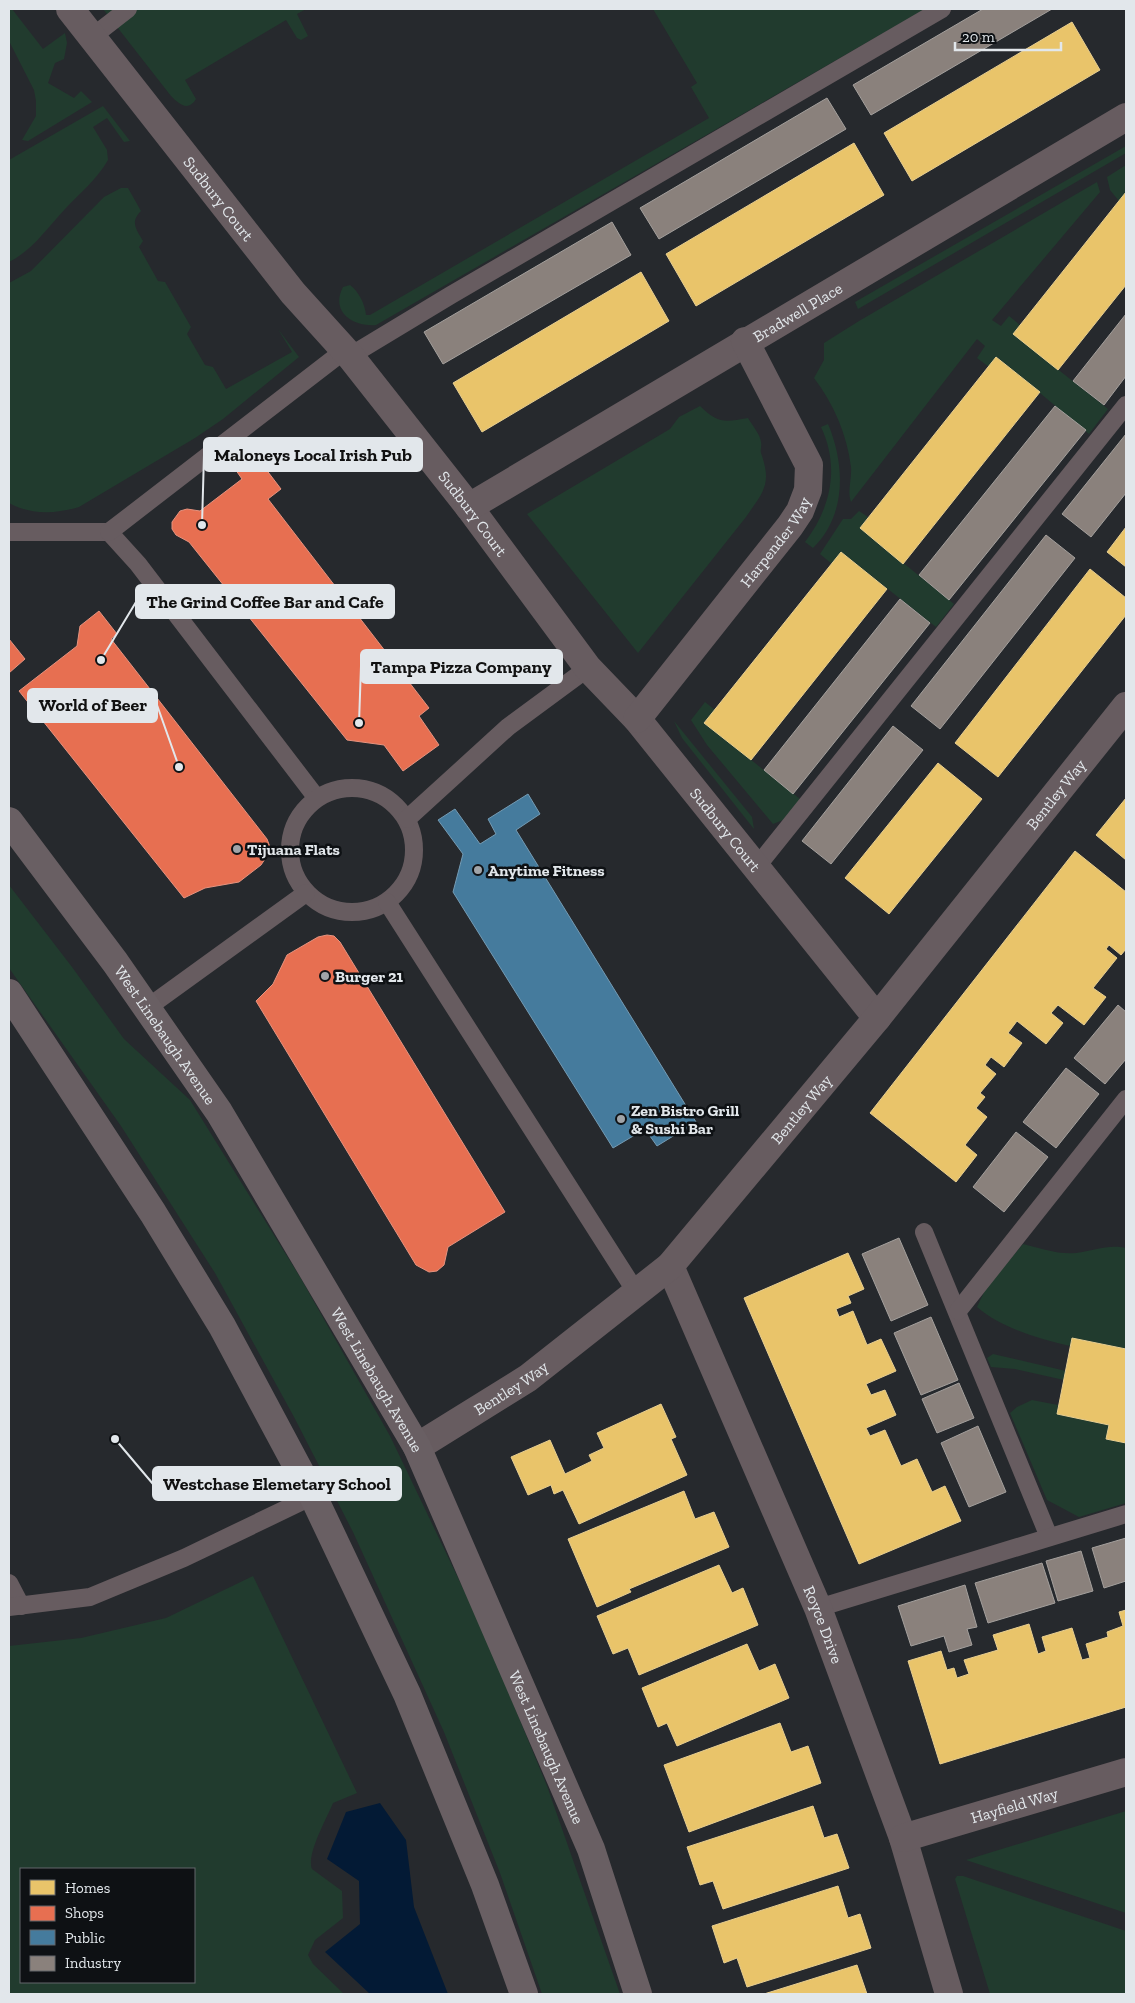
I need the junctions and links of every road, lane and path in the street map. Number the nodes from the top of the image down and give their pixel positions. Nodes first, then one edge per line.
1 (70, 9) edge
2 (128, 9) edge
3 (942, 9) edge
4 (92, 37) junction
5 (1126, 117) edge
6 (745, 341) junction
7 (348, 353) junction
8 (1126, 405) edge
9 (468, 507) junction
10 (9, 532) edge
11 (109, 532) junction
12 (588, 668) junction
13 (1126, 706) edge
14 (637, 719) junction
15 (316, 797) junction
16 (406, 818) junction
17 (9, 821) edge
18 (755, 868) junction
19 (306, 892) junction
20 (387, 902) junction
21 (9, 993) edge
22 (147, 1008) junction
23 (877, 1018) junction
24 (1126, 1098) edge
25 (924, 1232) dead end
26 (670, 1266) junction
27 (636, 1292) junction
28 (958, 1311) junction
29 (417, 1447) junction
30 (313, 1496) junction
31 (1126, 1514) edge
32 (1049, 1537) junction
33 (9, 1583) edge
34 (15, 1606) edge
35 (818, 1608) junction
36 (1126, 1772) edge
37 (903, 1838) junction
38 (524, 1994) edge
39 (638, 1994) edge
40 (949, 1994) edge

1 - 4 street, Sudbury Court
2 - 4 lane
3 - 7 lane
4 - 7 street, Sudbury Court
5 - 6 street, Bradwell Place
6 - 9 street, Bradwell Place
6 - 14 street, Harpender Way
7 - 9 street, Sudbury Court
7 - 11 lane
8 - 18 lane
9 - 12 street, Sudbury Court
10 - 11 lane
11 - 15 lane
12 - 14 street, Sudbury Court
12 - 16 lane
13 - 23 street, Bentley Way
14 - 18 street, Sudbury Court
15 - 16 lane
15 - 19 lane
16 - 20 lane
17 - 22 main road, West Linebaugh Avenue
18 - 23 street, Sudbury Court
19 - 20 lane
19 - 22 lane
20 - 27 lane
21 - 30 main road
22 - 29 main road, West Linebaugh Avenue
23 - 26 street, Bentley Way
24 - 28 lane
25 - 28 lane
26 - 27 street, Bentley Way
26 - 35 street, Royce Drive
27 - 29 street, Bentley Way
28 - 32 lane
29 - 39 main road, West Linebaugh Avenue
30 - 34 lane
30 - 38 main road
31 - 32 lane
32 - 35 lane
33 - 34 lane
35 - 37 street, Royce Drive
36 - 37 street, Hayfield Way
37 - 40 street, Royce Drive

